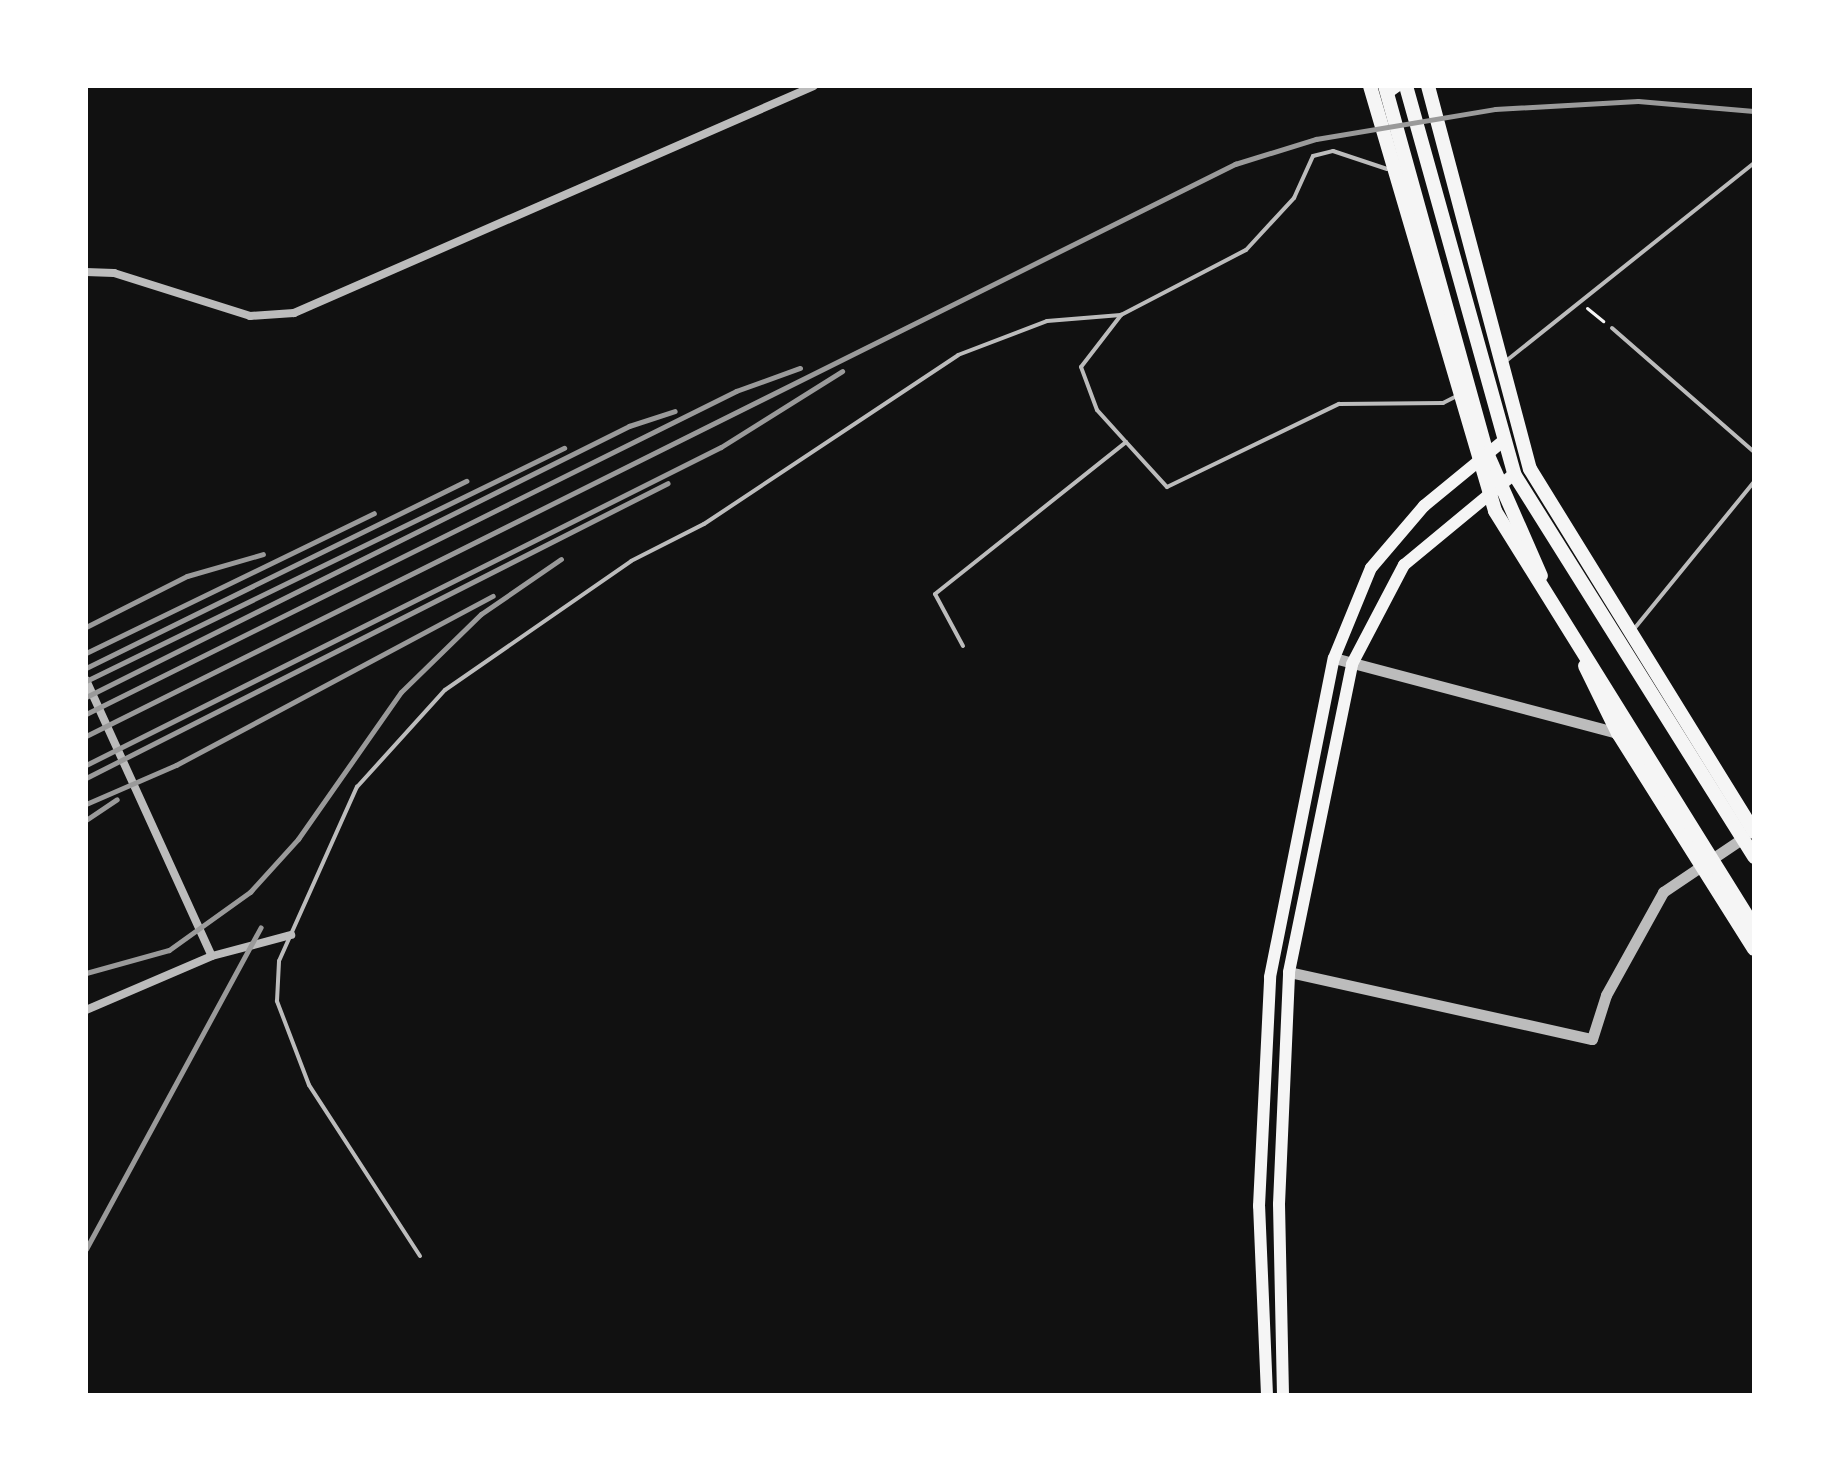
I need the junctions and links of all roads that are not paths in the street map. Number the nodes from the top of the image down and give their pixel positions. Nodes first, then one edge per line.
1 (814, 86) edge
2 (1370, 86) edge
3 (1406, 86) edge
4 (1428, 86) edge
5 (1389, 88) edge
6 (1754, 163) edge
7 (1387, 169) dead end
8 (86, 272) edge
9 (1121, 315) junction
10 (1612, 328) road end
11 (1486, 379) junction
12 (1469, 390) junction
13 (1126, 442) junction
14 (1502, 442) junction
15 (1754, 452) edge
16 (1487, 453) junction
17 (1514, 474) junction
18 (1754, 482) edge
19 (1498, 487) junction
20 (963, 646) dead end
21 (1334, 658) junction
22 (1352, 664) junction
23 (1637, 676) junction
24 (86, 680) edge
25 (1618, 733) junction
26 (1748, 835) edge
27 (1754, 857) edge
28 (1700, 863) junction
29 (1754, 927) edge
30 (291, 935) junction
31 (1754, 949) edge
32 (212, 956) junction
33 (1289, 972) junction
34 (86, 1010) edge
35 (420, 1256) dead end
36 (1267, 1395) edge
37 (1283, 1395) edge

1 - 8 street
2 - 29 main road
3 - 11 main road
4 - 26 main road
5 - 12 main road
6 - 11 lane
7 - 9 lane
9 - 13 lane
9 - 30 lane
10 - 15 lane
11 - 14 main road
12 - 13 lane
12 - 16 main road
13 - 20 lane
14 - 16 main road
14 - 17 main road
16 - 19 main road
16 - 21 main road
17 - 19 main road
17 - 23 main road
18 - 23 lane
19 - 22 main road
19 - 25 main road
21 - 22 street
21 - 36 main road
22 - 25 street
22 - 33 main road
23 - 26 main road
24 - 32 street
25 - 28 main road
26 - 27 main road
26 - 28 street
28 - 31 main road
28 - 33 street
30 - 32 street
30 - 35 lane
32 - 34 street
33 - 37 main road

